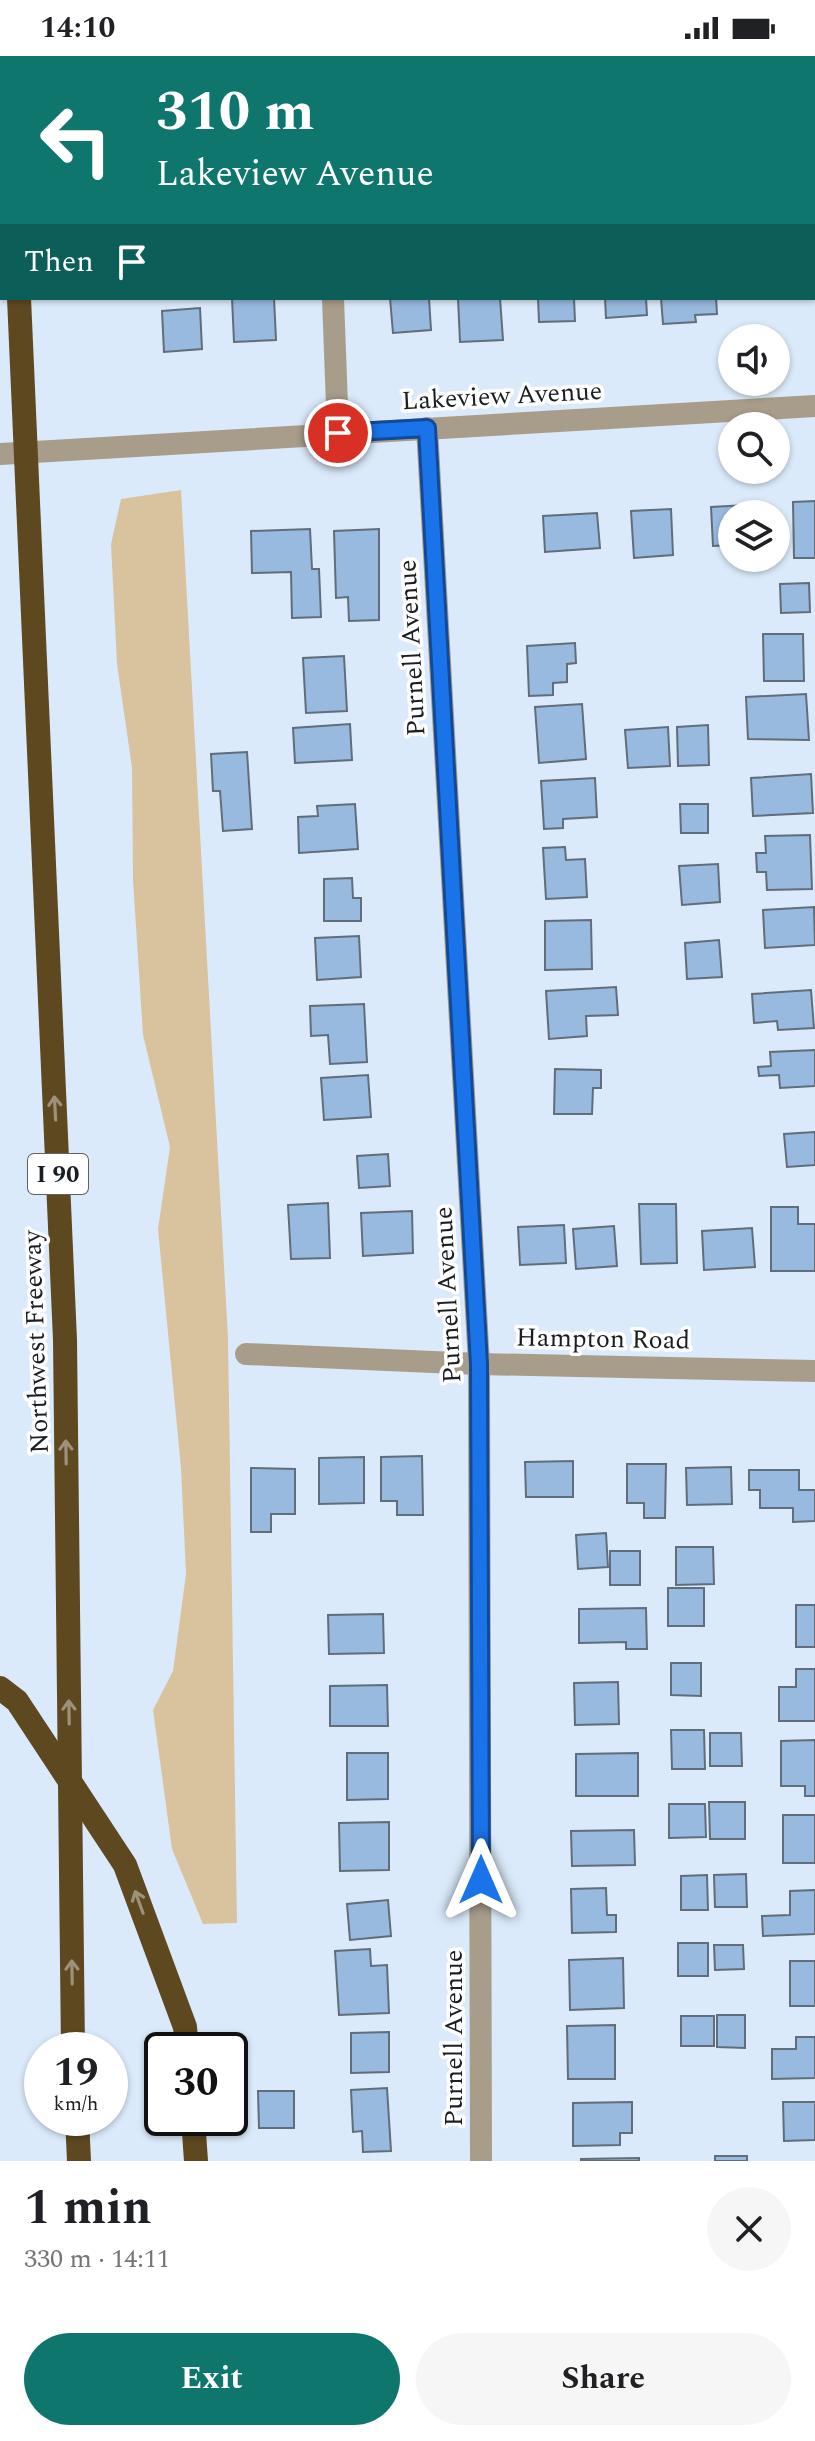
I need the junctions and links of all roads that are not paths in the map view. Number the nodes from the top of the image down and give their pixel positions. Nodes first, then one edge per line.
1 (19, 300) edge
2 (333, 300) edge
3 (815, 406) edge
4 (427, 428) junction
5 (338, 433) junction
6 (0, 454) edge
7 (246, 1354) dead end
8 (479, 1364) junction
9 (815, 1371) edge
10 (0, 1688) edge
11 (73, 2032) edge
12 (184, 2032) edge
13 (78, 2136) edge
14 (194, 2136) edge
15 (79, 2161) edge
16 (196, 2161) edge
17 (481, 2161) edge

11 -> 1 highway, Northwest Freeway / I 90
2 - 5 street
3 - 4 street, Lakeview Avenue
4 - 5 street, Lakeview Avenue
4 - 8 street, Purnell Avenue
5 - 6 street, Lakeview Avenue
7 - 8 street, Hampton Road
8 - 9 street, Hampton Road
8 - 17 street, Purnell Avenue
12 -> 10 highway
13 - 15 highway
14 - 16 highway

